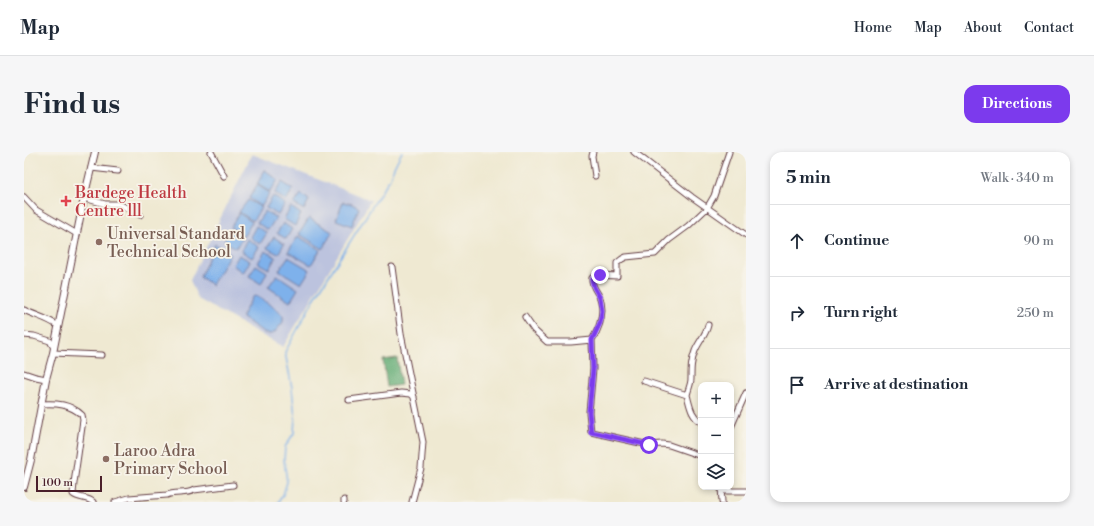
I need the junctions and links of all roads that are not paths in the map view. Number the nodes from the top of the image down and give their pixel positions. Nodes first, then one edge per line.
1 (95, 152) edge
2 (211, 152) edge
3 (593, 152) edge
4 (634, 152) edge
5 (729, 152) edge
6 (91, 168) junction
7 (118, 171) dead end
8 (224, 176) dead end
9 (595, 176) dead end
10 (24, 197) edge
11 (84, 198) junction
12 (707, 208) junction
13 (140, 215) dead end
14 (77, 234) junction
15 (746, 235) edge
16 (392, 268) dead end
17 (24, 310) edge
18 (526, 317) dead end
19 (708, 325) dead end
20 (58, 326) junction
21 (24, 335) edge
22 (592, 340) junction
23 (53, 350) junction
24 (102, 355) dead end
25 (24, 373) edge
26 (46, 379) junction
27 (644, 381) dead end
28 (746, 394) edge
29 (687, 395) junction
30 (414, 397) junction
31 (349, 400) dead end
32 (41, 404) junction
33 (698, 420) edge
34 (734, 420) edge
35 (698, 455) edge
36 (233, 485) dead end
37 (24, 487) edge
38 (722, 490) edge
39 (734, 490) edge
40 (746, 491) edge
41 (139, 497) junction
42 (93, 502) edge
43 (115, 502) edge
44 (142, 502) edge
45 (412, 502) edge
46 (722, 502) edge

1 - 6 street
2 - 8 street
3 - 9 street
4 - 12 street
5 - 12 street
6 - 7 street
6 - 11 street
10 - 14 street
11 - 13 street
11 - 14 street
12 - 15 street
12 - 22 street
14 - 20 street
16 - 30 street
17 - 20 street
18 - 22 street
19 - 29 street
20 - 23 street
21 - 23 street
22 - 35 street
23 - 24 street
23 - 26 street
25 - 26 street
26 - 32 street
27 - 29 street
28 - 34 street
29 - 33 street
30 - 31 street
30 - 45 street
32 - 37 street
32 - 42 street
36 - 41 street
38 - 46 street
39 - 40 street
41 - 43 street
41 - 44 street

